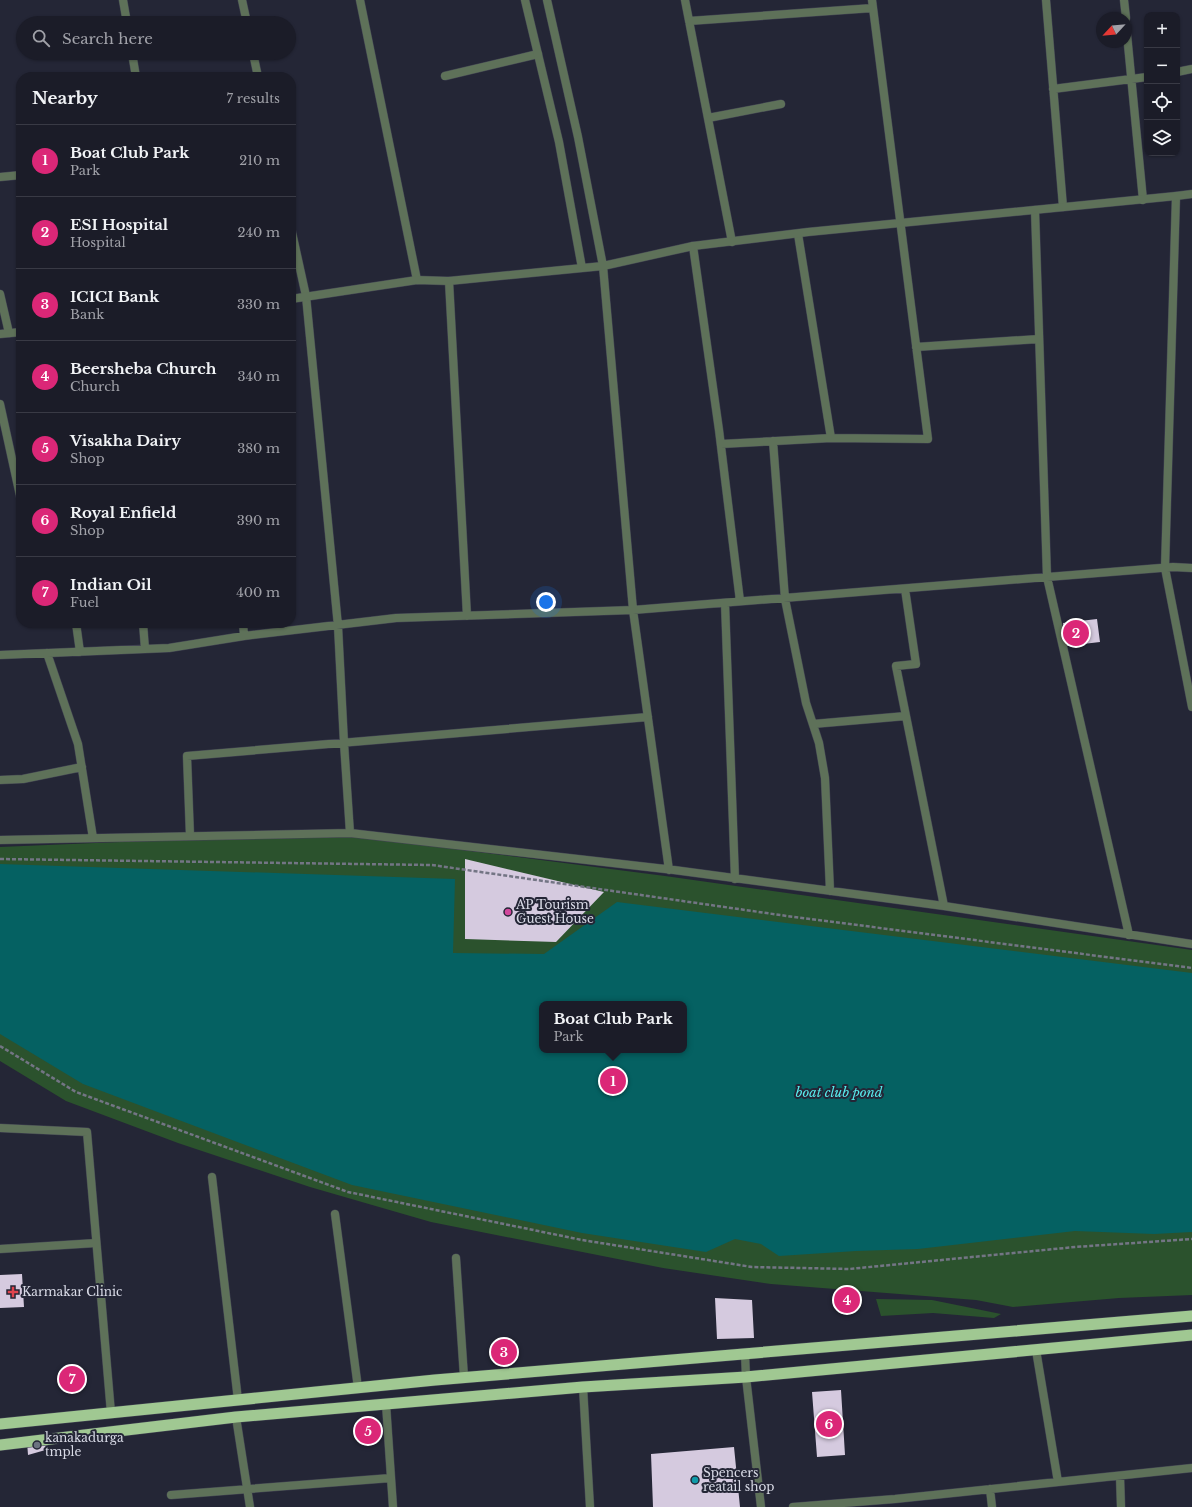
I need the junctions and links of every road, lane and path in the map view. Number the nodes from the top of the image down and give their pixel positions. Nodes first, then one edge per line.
1 (123, 0) edge
2 (242, 0) edge
3 (360, 0) edge
4 (526, 0) edge
5 (547, 0) edge
6 (685, 0) edge
7 (1046, 0) edge
8 (1124, 0) edge
9 (873, 4) edge
10 (1125, 12) edge
11 (126, 16) edge
12 (245, 16) edge
13 (689, 21) junction
14 (1128, 48) edge
15 (538, 54) junction
16 (133, 60) edge
17 (254, 60) edge
18 (1192, 69) edge
19 (1180, 71) edge
20 (135, 72) edge
21 (257, 72) edge
22 (445, 76) dead end
23 (1144, 78) edge
24 (1130, 80) junction
25 (1053, 89) junction
26 (781, 104) dead end
27 (708, 118) junction
28 (16, 175) edge
29 (0, 177) edge
30 (1192, 194) edge
31 (1176, 196) junction
32 (1143, 200) junction
33 (1063, 208) junction
34 (1035, 210) junction
35 (900, 223) junction
36 (798, 234) junction
37 (732, 242) junction
38 (693, 246) junction
39 (296, 251) edge
40 (603, 266) junction
41 (582, 268) junction
42 (417, 280) junction
43 (449, 281) junction
44 (0, 294) edge
45 (306, 296) junction
46 (296, 297) edge
47 (16, 332) edge
48 (4, 333) edge
49 (1039, 339) junction
50 (916, 348) junction
51 (0, 404) edge
52 (831, 438) junction
53 (773, 441) junction
54 (721, 444) junction
55 (16, 477) edge
56 (1165, 568) junction
57 (1192, 568) edge
58 (1046, 577) junction
59 (905, 589) junction
60 (785, 599) junction
61 (740, 601) junction
62 (725, 603) junction
63 (633, 610) junction
64 (467, 616) junction
65 (338, 626) junction
66 (77, 628) edge
67 (143, 628) edge
68 (243, 628) edge
69 (244, 636) junction
70 (145, 649) junction
71 (80, 652) junction
72 (47, 653) junction
73 (0, 655) edge
74 (1192, 707) edge
75 (906, 716) junction
76 (648, 717) junction
77 (813, 724) junction
78 (344, 743) junction
79 (82, 767) junction
80 (0, 780) edge
81 (350, 833) junction
82 (190, 836) junction
83 (93, 838) junction
84 (0, 840) edge
85 (0, 858) edge
86 (669, 870) junction
87 (735, 879) junction
88 (830, 891) junction
89 (944, 906) junction
90 (1129, 935) junction
91 (1192, 944) edge
92 (1192, 968) edge
93 (0, 1046) edge
94 (0, 1128) edge
95 (212, 1177) dead end
96 (335, 1214) dead end
97 (1192, 1239) edge
98 (96, 1243) junction
99 (0, 1249) edge
100 (456, 1258) dead end
101 (1192, 1316) edge
102 (1192, 1335) edge
103 (1036, 1350) junction
104 (745, 1354) junction
105 (464, 1377) junction
106 (746, 1377) junction
107 (583, 1387) junction
108 (358, 1388) junction
109 (238, 1400) junction
110 (386, 1404) junction
111 (111, 1413) junction
112 (236, 1417) junction
113 (0, 1424) edge
114 (0, 1445) edge
115 (1192, 1468) edge
116 (1120, 1476) junction
117 (391, 1478) junction
118 (1058, 1482) junction
119 (247, 1489) junction
120 (990, 1489) junction
121 (170, 1495) dead end
122 (896, 1503) edge
123 (250, 1507) edge
124 (393, 1507) edge
125 (590, 1507) edge
126 (762, 1507) edge
127 (793, 1507) edge
128 (992, 1507) edge
129 (1120, 1507) edge

1 - 11 street
2 - 12 street
3 - 42 street
4 - 15 street
5 - 40 street
6 - 13 street
7 - 25 street
8 - 10 street
9 - 13 street
9 - 35 street
13 - 27 street
14 - 24 street
15 - 22 street
15 - 41 street
16 - 20 street
17 - 21 street
18 - 19 street
23 - 24 street
24 - 25 street
24 - 32 street
25 - 33 street
26 - 27 street
27 - 37 street
28 - 29 street
30 - 31 street
31 - 32 street
31 - 56 street
32 - 33 street
33 - 34 street
34 - 35 street
34 - 49 street
35 - 36 street
35 - 50 street
36 - 37 street
36 - 52 street
37 - 38 street
38 - 40 street
38 - 54 street
39 - 45 street
40 - 41 street
40 - 63 street
41 - 43 street
42 - 43 street
42 - 45 street
43 - 64 street
44 - 48 street
45 - 46 street
45 - 65 street
47 - 48 street
49 - 50 street
49 - 58 street
50 - 52 street
51 - 55 street
52 - 53 street
53 - 54 street
53 - 60 street
54 - 61 street
56 - 57 street
56 - 58 street
56 - 74 street
58 - 59 street
58 - 90 street
59 - 60 street
59 - 75 street
60 - 61 street
60 - 77 street
61 - 62 street
62 - 63 street
62 - 87 street
63 - 64 street
63 - 76 street
64 - 65 street
65 - 69 street
65 - 78 street
66 - 71 street
67 - 70 street
68 - 69 street
69 - 70 street
70 - 71 street
71 - 72 street
72 - 73 street
72 - 79 street
75 - 77 street
75 - 89 street
76 - 78 street
76 - 86 street
77 - 88 street
78 - 81 street
78 - 82 street
79 - 80 street
79 - 83 street
81 - 82 street
81 - 86 street
82 - 83 street
83 - 84 street
85 - 92 path
86 - 87 street
87 - 88 street
88 - 89 street
89 - 90 street
90 - 91 street
93 - 97 path
94 - 98 street
95 - 109 street
96 - 108 street
98 - 99 street
98 - 111 street
100 - 105 street
101 - 104 highway
102 - 103 highway
103 - 106 highway
103 - 118 street
104 - 105 highway
104 - 106 street
105 - 108 highway
106 - 107 highway
106 - 126 street
107 - 110 highway
107 - 125 street
108 - 109 highway
109 - 111 highway
110 - 112 highway
110 - 117 street
111 - 113 highway
112 - 114 highway
112 - 119 street
115 - 116 street
116 - 118 street
116 - 129 street
117 - 119 street
117 - 124 street
118 - 120 street
119 - 121 street
119 - 123 street
120 - 122 street
120 - 128 street
122 - 127 street

